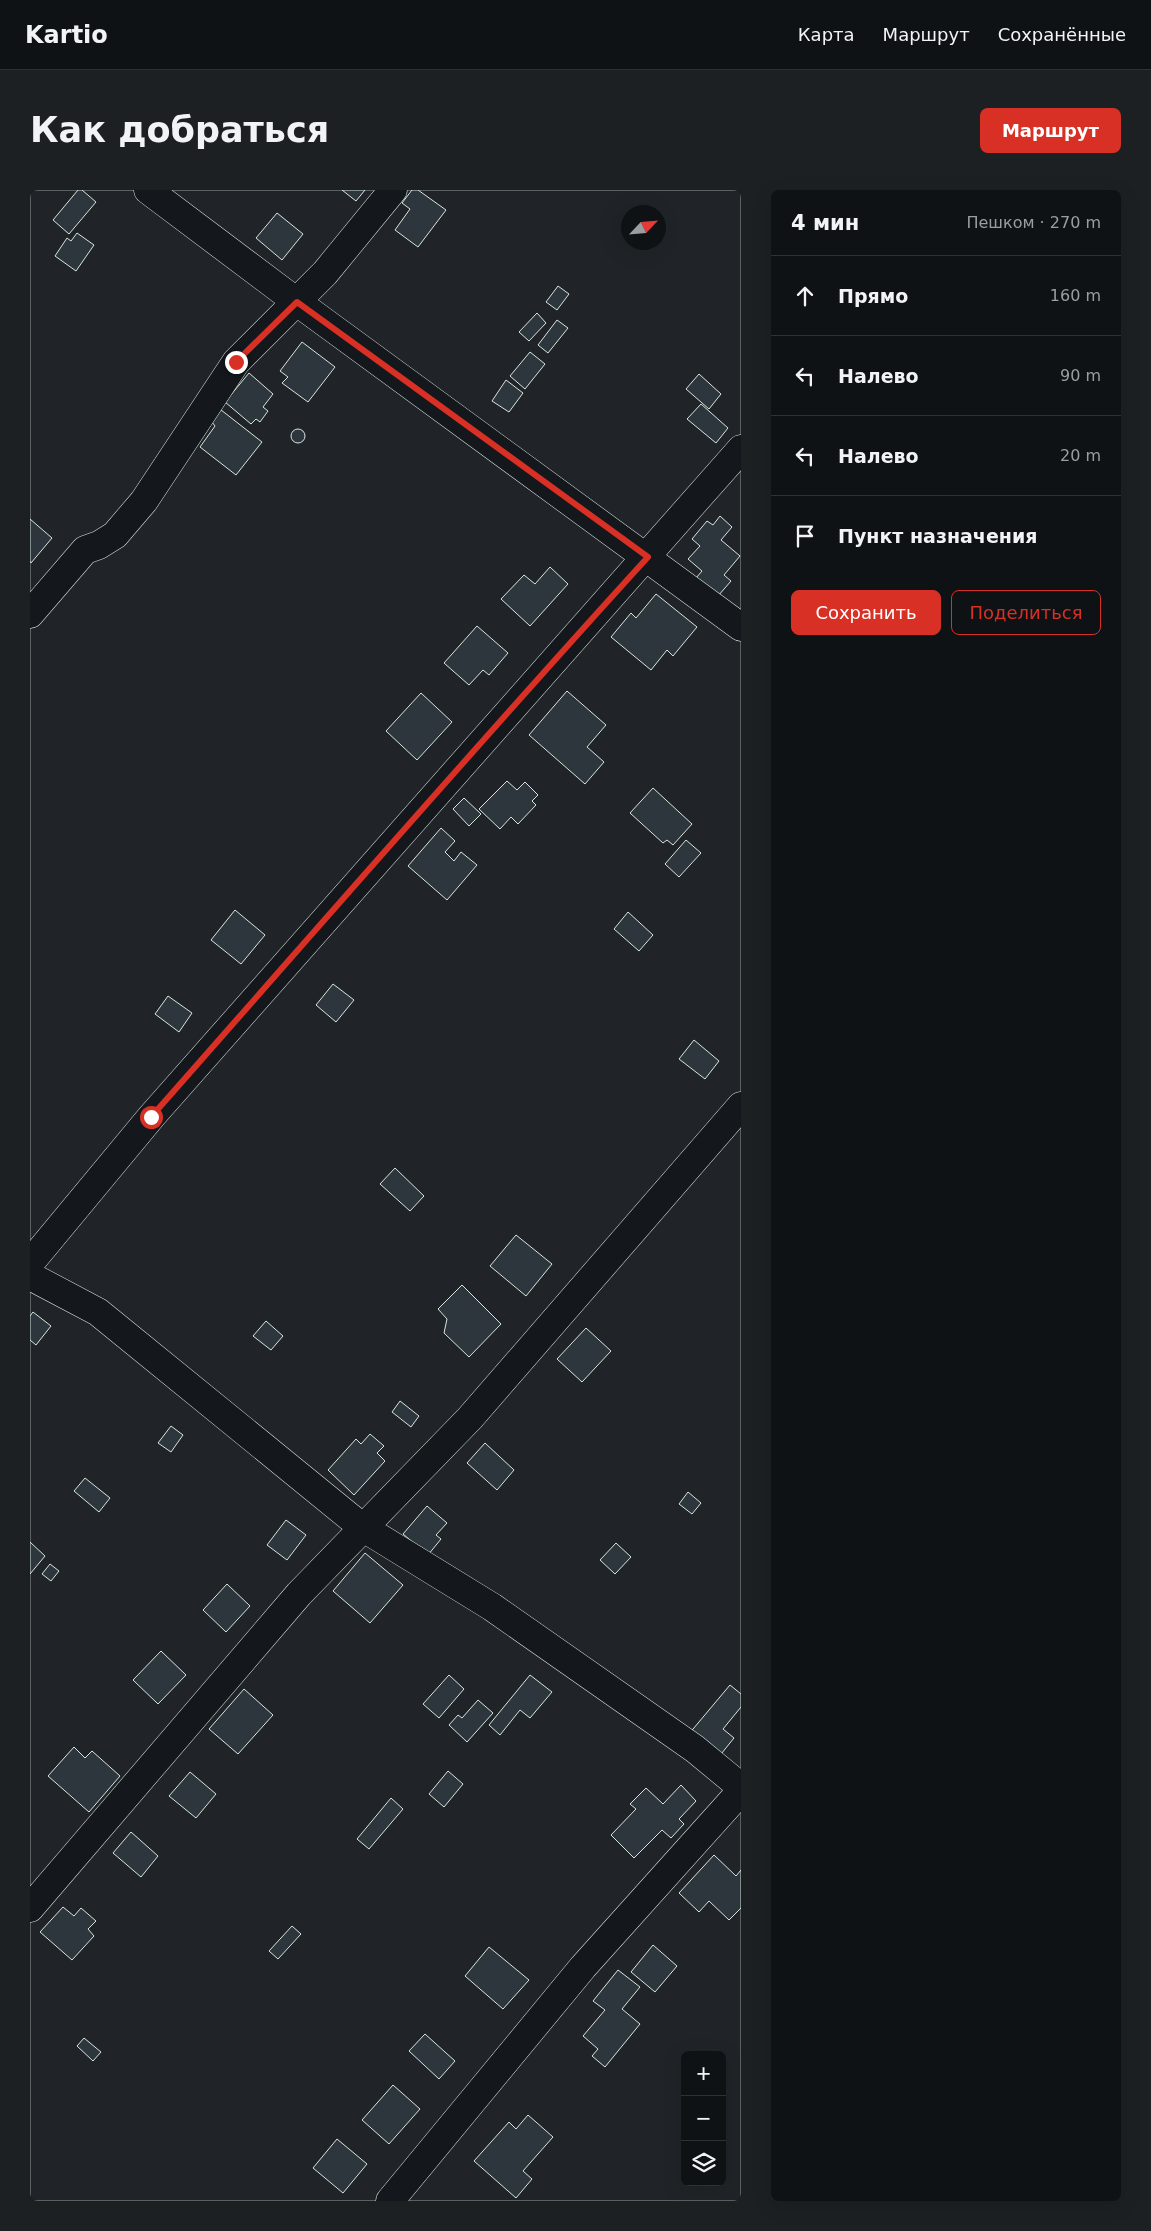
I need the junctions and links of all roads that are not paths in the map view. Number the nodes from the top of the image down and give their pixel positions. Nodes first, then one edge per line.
1 (148, 190) edge
2 (393, 190) edge
3 (297, 302) junction
4 (741, 449) edge
5 (648, 557) junction
6 (30, 614) edge
7 (741, 627) edge
8 (741, 1106) edge
9 (30, 1263) edge
10 (30, 1276) edge
11 (362, 1527) junction
12 (741, 1787) edge
13 (741, 1791) edge
14 (30, 1908) edge
15 (390, 2201) edge

1 - 3 street
2 - 3 street
3 - 5 street
3 - 6 street
4 - 5 street
5 - 7 street
5 - 9 street
8 - 11 street
10 - 11 street
11 - 12 street
11 - 14 street
13 - 15 street

